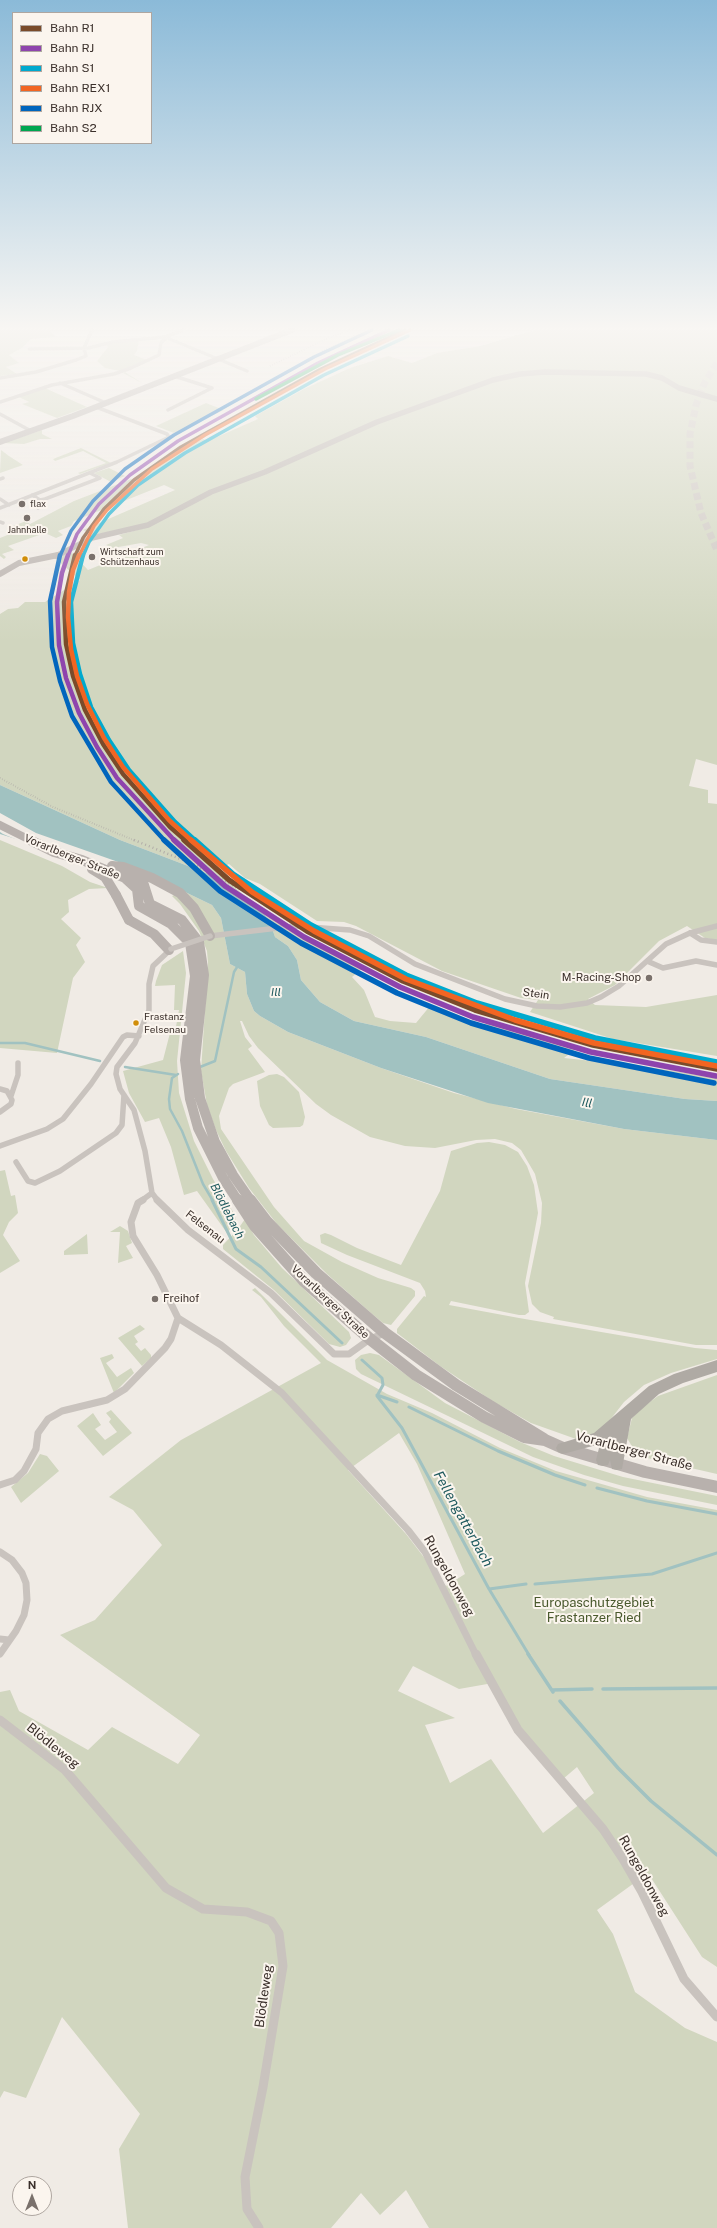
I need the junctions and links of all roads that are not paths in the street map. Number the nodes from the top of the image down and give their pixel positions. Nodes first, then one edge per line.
1 (23, 434) edge
2 (167, 434) edge
3 (350, 434) edge
4 (0, 442) edge
5 (90, 473) junction
6 (32, 495) junction
7 (0, 499) edge
8 (42, 500) junction
9 (9, 504) junction
10 (0, 508) edge
11 (38, 508) dead end
12 (0, 574) edge
13 (0, 817) edge
14 (0, 825) edge
15 (80, 862) junction
16 (112, 866) junction
17 (138, 897) junction
18 (145, 904) junction
19 (717, 926) edge
20 (343, 928) joint
21 (690, 933) junction
22 (210, 936) junction
23 (717, 942) edge
24 (170, 949) junction
25 (647, 960) junction
26 (716, 965) edge
27 (138, 1036) junction
28 (18, 1063) dead end
29 (0, 1089) edge
30 (124, 1095) junction
31 (12, 1096) junction
32 (0, 1112) edge
33 (0, 1146) edge
34 (16, 1162) dead end
35 (152, 1193) junction
36 (178, 1318) junction
37 (385, 1333) junction
38 (370, 1339) junction
39 (717, 1366) edge
40 (624, 1415) junction
41 (611, 1428) junction
42 (545, 1440) junction
43 (563, 1448) junction
44 (603, 1460) junction
45 (617, 1464) junction
46 (0, 1486) edge
47 (717, 1487) edge
48 (0, 1552) edge
49 (0, 1639) edge
50 (9, 1640) junction
51 (0, 1654) edge
52 (0, 1720) edge
53 (717, 2017) edge
54 (259, 2228) edge

1 - 4 main road
2 - 5 street
3 - 12 main road
5 - 6 street
5 - 8 street
6 - 8 street
6 - 9 street
7 - 9 street
8 - 11 street
9 - 10 street
13 - 16 main road, Vorarlberger Straße
14 - 15 main road, Vorarlberger Straße
15 - 17 main road, Vorarlberger Straße
15 - 24 main road, bridge
16 - 18 main road, Vorarlberger Straße
16 - 22 main road
17 - 18 main road, Vorarlberger Straße
17 - 18 main road
18 - 37 main road, Vorarlberger Straße
18 - 38 main road, Vorarlberger Straße
19 - 21 street, Stein
20 - 22 street, Felsenau
20 - 25 street, Stein
21 - 23 street
21 - 25 street, Stein
22 - 24 street, Felsenau, bridge
24 - 27 street, Felsenau
25 - 26 street
27 - 30 street, Felsenau
27 - 33 street
28 - 31 street
29 - 31 street
30 - 34 street, Felsenau
30 - 35 street, Felsenau
31 - 32 street
35 - 36 street
35 - 38 street, Felsenau
36 - 46 street
36 - 53 street, Rungeldonweg
37 - 38 street, Felsenau
37 - 42 main road, Vorarlberger Straße
38 - 42 main road, Vorarlberger Straße
39 - 40 highway
40 - 41 highway
40 - 45 highway
41 - 43 highway
41 - 44 highway
42 - 43 main road, Vorarlberger Straße
43 - 44 main road, Vorarlberger Straße
44 - 45 main road, Vorarlberger Straße
45 - 47 main road, Vorarlberger Straße
48 - 50 street
49 - 50 street
50 - 51 street
52 - 54 street, Blödleweg

